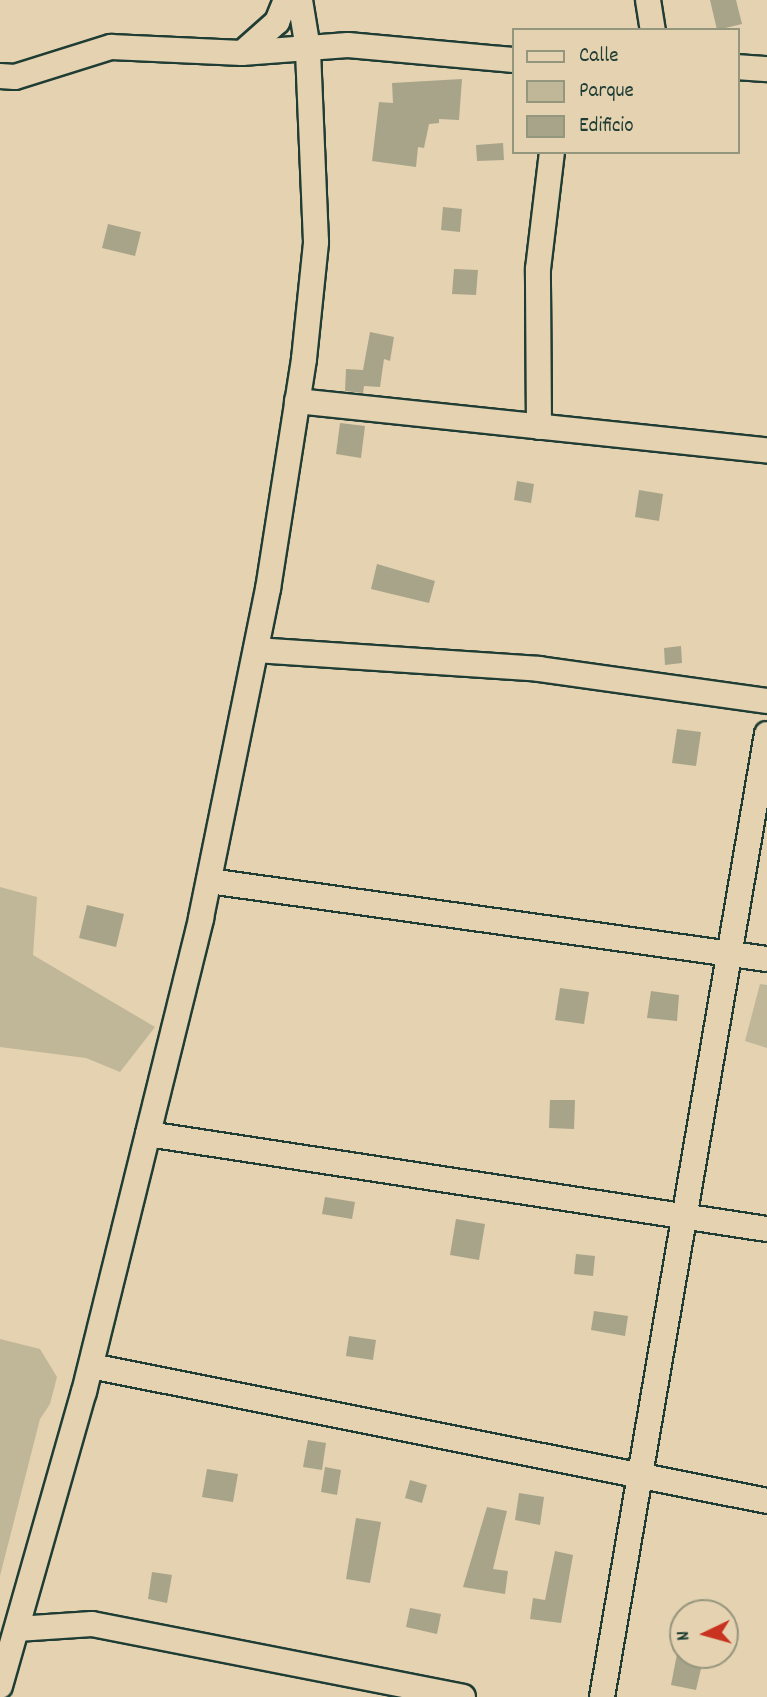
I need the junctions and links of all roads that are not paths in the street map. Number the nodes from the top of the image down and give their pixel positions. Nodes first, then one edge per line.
1 (286, 0) edge
2 (300, 0) edge
3 (648, 0) edge
4 (653, 28) edge
5 (308, 50) junction
6 (242, 53) junction
7 (512, 60) edge
8 (739, 67) edge
9 (767, 69) edge
10 (0, 76) edge
11 (552, 154) edge
12 (297, 401) junction
13 (539, 426) junction
14 (767, 450) edge
15 (256, 650) junction
16 (767, 701) edge
17 (767, 734) edge
18 (209, 881) junction
19 (730, 952) junction
20 (767, 959) edge
21 (148, 1134) junction
22 (686, 1216) junction
23 (767, 1229) edge
24 (91, 1366) junction
25 (643, 1476) junction
26 (767, 1501) edge
27 (17, 1629) junction
28 (0, 1686) edge
29 (463, 1697) edge
30 (602, 1697) edge

1 - 6 street
2 - 5 street
3 - 4 street
5 - 6 street
5 - 7 street
5 - 12 street
6 - 10 street
8 - 9 street
11 - 13 street
12 - 13 street
12 - 15 street
13 - 14 street
15 - 16 street
15 - 18 street
17 - 19 street
18 - 19 street
18 - 21 street
19 - 20 street
19 - 22 street
21 - 22 street
21 - 24 street
22 - 23 street
22 - 25 street
24 - 25 street
24 - 27 street
25 - 26 street
25 - 30 street
27 - 28 street
27 - 29 street

